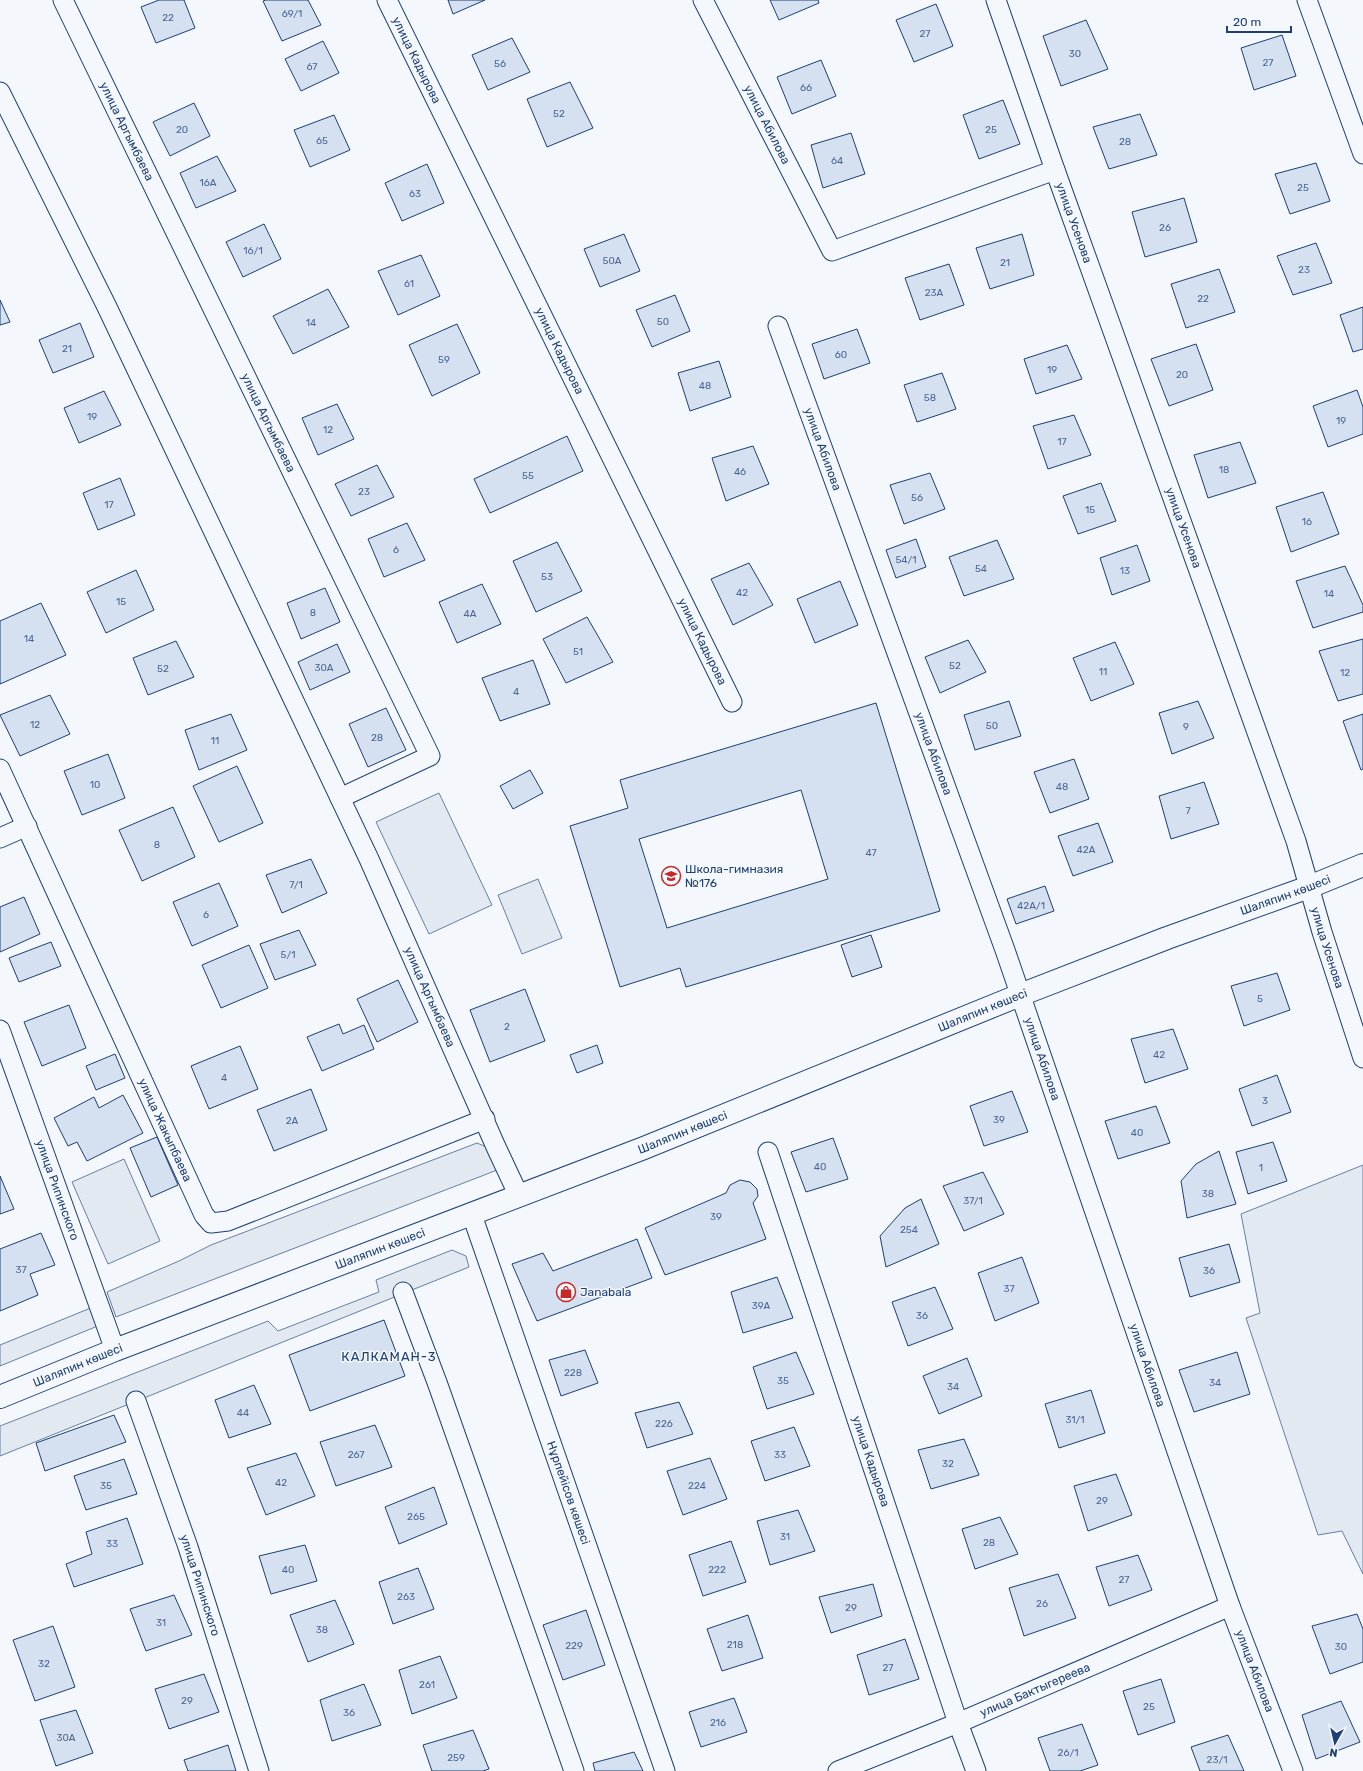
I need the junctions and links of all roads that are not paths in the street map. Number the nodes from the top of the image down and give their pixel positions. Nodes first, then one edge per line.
1 (63, 0) edge
2 (387, 0) edge
3 (703, 0) edge
4 (996, 0) edge
5 (1306, 0) edge
6 (0, 92) edge
7 (1363, 154) edge
8 (1055, 170) junction
9 (778, 326) dead end
10 (732, 702) dead end
11 (0, 769) edge
12 (340, 798) junction
13 (27, 826) junction
14 (0, 838) edge
15 (1363, 865) edge
16 (1309, 887) junction
17 (1020, 995) junction
18 (0, 1030) edge
19 (1363, 1058) edge
20 (484, 1120) junction
21 (768, 1152) dead end
22 (519, 1196) junction
23 (472, 1214) junction
24 (403, 1292) dead end
25 (115, 1350) junction
26 (0, 1397) edge
27 (136, 1401) dead end
28 (1230, 1606) junction
29 (958, 1723) junction
30 (259, 1771) edge
31 (574, 1771) edge
32 (666, 1771) edge
33 (838, 1771) edge
34 (976, 1771) edge
35 (1293, 1771) edge

1 - 12 street, улица Аргымбаева
2 - 10 street, улица Кадырова
3 - 8 street, улица Абилова
4 - 8 street, улица Усенова
5 - 7 street
6 - 12 street, улица Аргымбаева
8 - 16 street, улица Усенова
9 - 17 street, улица Абилова
11 - 13 street, улица Жакыпбаева
12 - 20 street, улица Аргымбаева
13 - 14 street
13 - 20 street, улица Жакыпбаева
15 - 16 main road, Шаляпин көшесі
16 - 17 main road, Шаляпин көшесі
16 - 19 street, улица Усенова
17 - 22 main road, Шаляпин көшесі
17 - 28 street, улица Абилова
18 - 25 street, улица Рипинского
20 - 22 street, улица Аргымбаева
21 - 29 street, улица Кадырова
22 - 23 main road, Шаляпин көшесі
23 - 25 main road, Шаляпин көшесі
23 - 32 street, Нұрпейісов көшесі
24 - 31 street
25 - 26 main road, Шаляпин көшесі
27 - 30 street, улица Рипинского
28 - 29 street, улица Бактыгереева
28 - 35 street, улица Абилова
29 - 33 street, улица Бактыгереева
29 - 34 street, улица Кадырова

